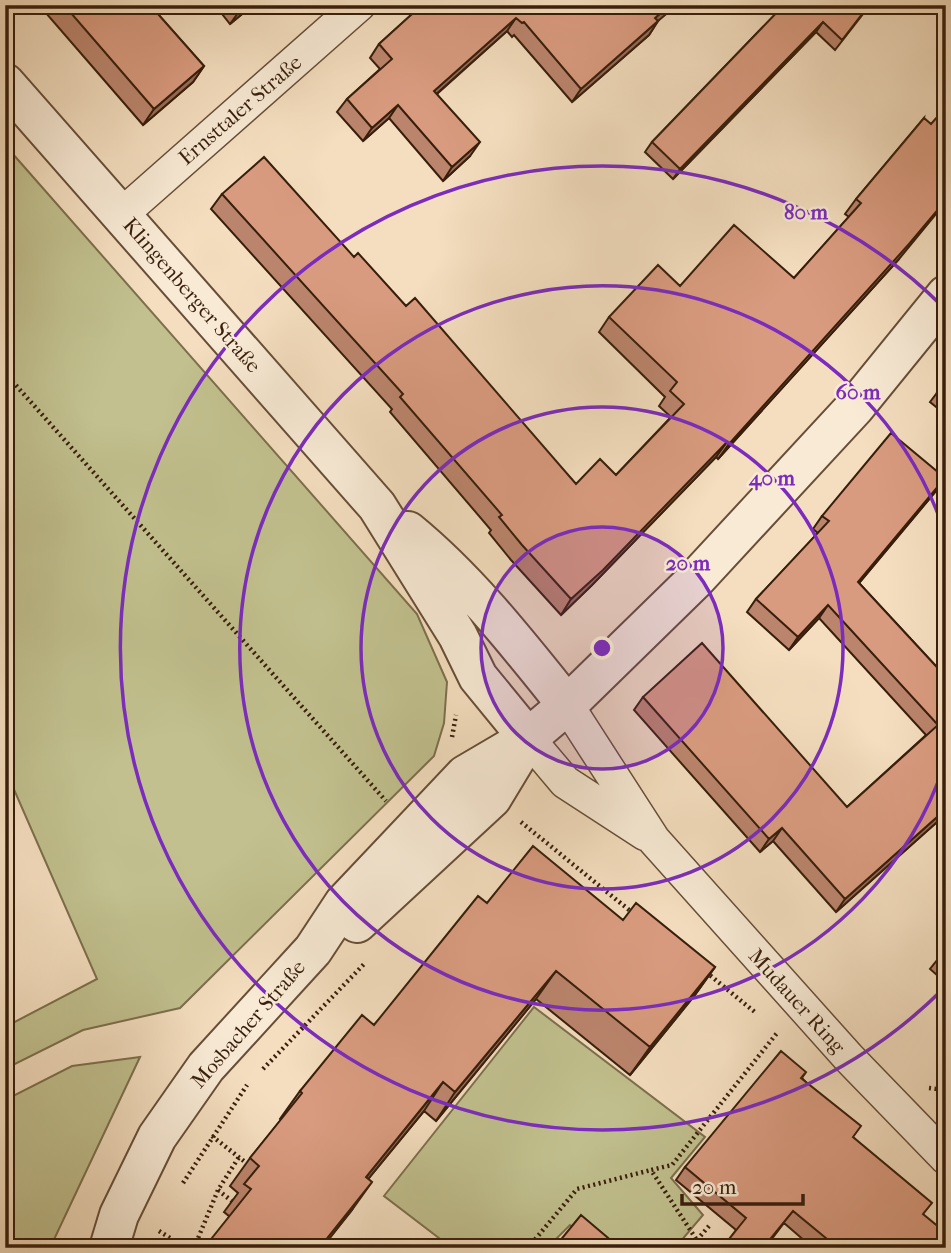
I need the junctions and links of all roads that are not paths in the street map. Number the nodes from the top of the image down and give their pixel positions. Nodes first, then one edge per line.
1 (359, 5) edge
2 (5, 83) edge
3 (121, 215) junction
4 (946, 295) edge
5 (377, 506) junction
6 (567, 705) junction
7 (528, 738) junction
8 (654, 840) junction
9 (313, 950) junction
10 (946, 1158) edge
11 (109, 1248) edge

1 - 3 street, Ernsttaler Straße
2 - 3 street, Klingenberger Straße
3 - 5 street, Klingenberger Straße
4 - 6 street, Mosbacher Straße
5 - 6 street, Klingenberger Straße
5 - 7 street, Klingenberger Straße
6 - 7 street, Mosbacher Straße
6 - 8 street, Mudauer Ring
7 - 8 street, Mudauer Ring
7 - 9 street, Mosbacher Straße
7 - 9 street, Mosbacher Straße
8 - 10 street, Mudauer Ring
9 - 11 street, Mosbacher Straße

